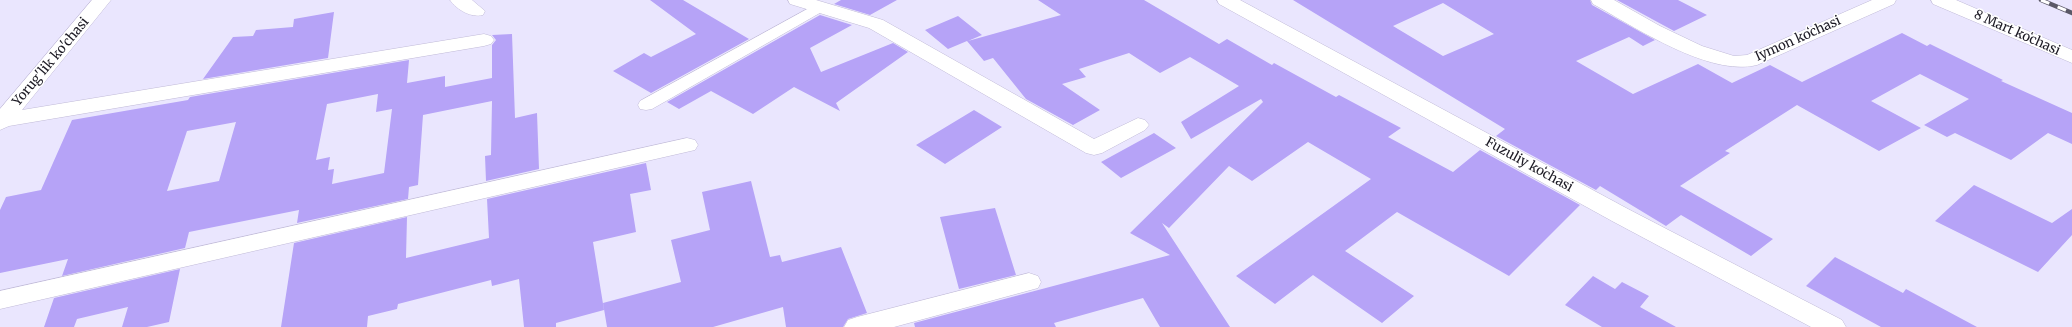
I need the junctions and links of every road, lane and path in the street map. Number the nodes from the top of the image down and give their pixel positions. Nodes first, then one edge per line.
1 (102, 0) edge
2 (459, 0) edge
3 (797, 0) edge
4 (1226, 0) edge
5 (1600, 0) edge
6 (1888, 0) edge
7 (1940, 0) edge
8 (820, 7) junction
9 (476, 11) dead end
10 (484, 40) dead end
11 (2072, 57) edge
12 (646, 105) dead end
13 (1, 121) edge
14 (1138, 125) dead end
15 (687, 145) dead end
16 (1029, 282) dead end
17 (0, 300) edge
18 (857, 327) edge
19 (1832, 327) edge

1 - 13 street, Yorug'lik ko'chasi
2 - 9 street
3 - 8 street
4 - 19 street, Fuzuliy koʻchasi
5 - 6 street, Iymon koʻchasi
7 - 11 street, 8 Mart koʻchasi
8 - 12 lane
8 - 14 street
10 - 13 street
15 - 17 street
16 - 18 street

